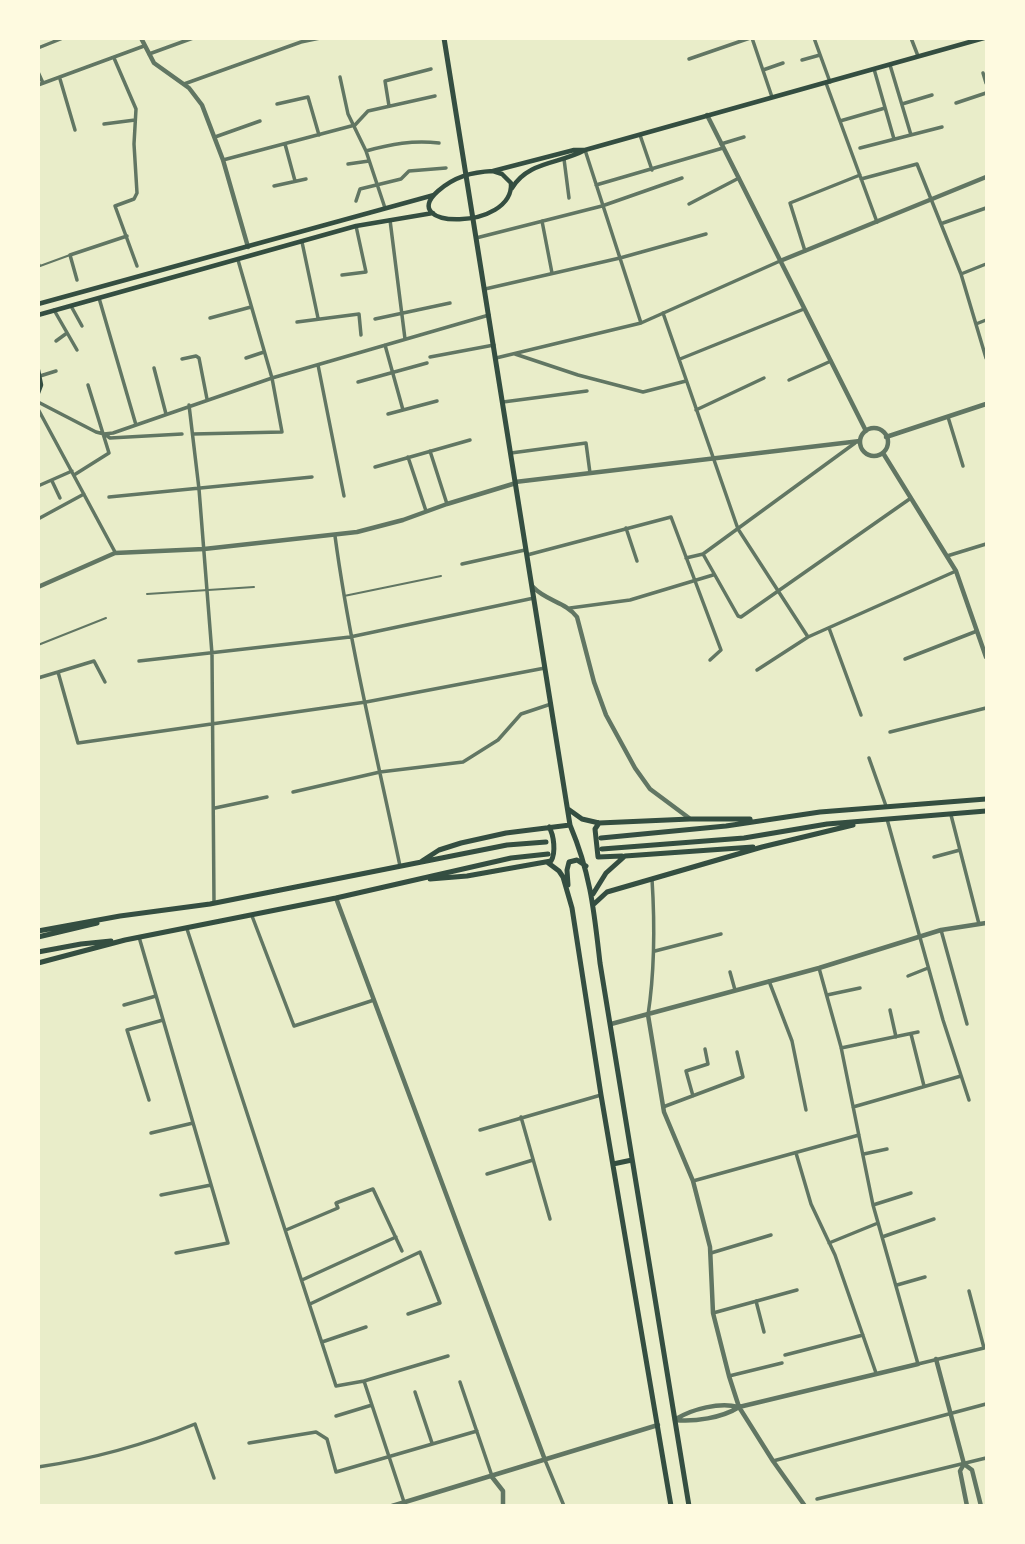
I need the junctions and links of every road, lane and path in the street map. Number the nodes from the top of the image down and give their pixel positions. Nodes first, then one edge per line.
1 (63, 38) edge
2 (141, 38) edge
3 (193, 38) edge
4 (292, 38) edge
5 (320, 38) edge
6 (444, 38) edge
7 (751, 38) edge
8 (814, 38) edge
9 (911, 38) edge
10 (984, 38) edge
11 (293, 44) junction
12 (144, 46) junction
13 (38, 48) edge
14 (149, 54) junction
15 (820, 55) junction
16 (918, 57) junction
17 (114, 58) junction
18 (689, 59) dead end
19 (802, 60) dead end
20 (783, 63) dead end
21 (890, 65) junction
22 (431, 69) dead end
23 (874, 69) junction
24 (763, 70) junction
25 (38, 72) edge
26 (983, 73) dead end
27 (340, 77) dead end
28 (60, 79) junction
29 (828, 82) junction
30 (986, 83) edge
31 (184, 84) junction
32 (41, 85) edge
33 (986, 93) edge
34 (932, 95) dead end
35 (435, 96) dead end
36 (772, 97) junction
37 (956, 103) dead end
38 (277, 104) dead end
39 (902, 104) junction
40 (389, 106) junction
41 (885, 108) junction
42 (707, 115) junction
43 (135, 120) junction
44 (260, 121) dead end
45 (840, 121) junction
46 (104, 124) dead end
47 (355, 125) junction
48 (942, 127) dead end
49 (75, 130) dead end
50 (319, 135) junction
51 (640, 135) junction
52 (911, 135) junction
53 (215, 136) junction
54 (744, 138) dead end
55 (894, 139) junction
56 (439, 143) dead end
57 (285, 144) junction
58 (722, 146) junction
59 (860, 148) dead end
60 (585, 150) junction
61 (366, 152) junction
62 (564, 159) junction
63 (223, 160) junction
64 (369, 160) junction
65 (348, 164) dead end
66 (446, 168) dead end
67 (652, 170) junction
68 (493, 171) junction
69 (466, 174) junction
70 (860, 177) junction
71 (986, 177) edge
72 (682, 178) dead end
73 (738, 178) junction
74 (306, 179) dead end
75 (295, 181) junction
76 (377, 184) junction
77 (596, 185) junction
78 (274, 186) dead end
79 (512, 189) junction
80 (434, 194) junction
81 (569, 198) dead end
82 (932, 199) junction
83 (355, 201) dead end
84 (689, 204) dead end
85 (602, 205) junction
86 (385, 208) junction
87 (986, 208) edge
88 (433, 213) junction
89 (473, 218) junction
90 (390, 220) junction
91 (542, 221) junction
92 (877, 222) junction
93 (943, 223) junction
94 (356, 226) junction
95 (706, 234) dead end
96 (127, 236) junction
97 (476, 238) junction
98 (302, 242) junction
99 (248, 247) junction
100 (805, 251) junction
101 (70, 255) junction
102 (620, 258) junction
103 (238, 260) junction
104 (780, 261) junction
105 (986, 264) edge
106 (38, 265) edge
107 (136, 266) dead end
108 (160, 271) junction
109 (552, 274) junction
110 (961, 274) junction
111 (342, 275) dead end
112 (77, 281) dead end
113 (163, 281) junction
114 (485, 289) junction
115 (99, 298) junction
116 (450, 303) dead end
117 (38, 304) edge
118 (71, 306) junction
119 (251, 307) junction
120 (804, 309) junction
121 (54, 310) junction
122 (402, 313) junction
123 (663, 313) junction
124 (38, 314) edge
125 (489, 315) junction
126 (210, 318) dead end
127 (318, 319) junction
128 (375, 319) dead end
129 (986, 320) edge
130 (298, 322) dead end
131 (641, 323) junction
132 (976, 324) junction
133 (82, 326) dead end
134 (67, 333) junction
135 (361, 335) dead end
136 (405, 339) junction
137 (56, 341) dead end
138 (385, 345) junction
139 (494, 345) junction
140 (77, 350) dead end
141 (264, 352) junction
142 (513, 354) junction
143 (430, 357) dead end
144 (246, 358) dead end
145 (495, 358) junction
146 (986, 358) edge
147 (182, 359) dead end
148 (679, 359) junction
149 (831, 360) junction
150 (427, 363) dead end
151 (318, 365) junction
152 (154, 368) dead end
153 (57, 371) dead end
154 (39, 373) edge
155 (394, 373) junction
156 (272, 378) junction
157 (764, 378) dead end
158 (789, 380) dead end
159 (687, 381) junction
160 (358, 382) dead end
161 (88, 385) dead end
162 (587, 391) dead end
163 (38, 393) edge
164 (207, 399) junction
165 (437, 401) dead end
166 (38, 402) edge
167 (503, 402) junction
168 (986, 404) edge
169 (189, 405) junction
170 (38, 409) edge
171 (403, 410) junction
172 (696, 410) junction
173 (166, 414) junction
174 (388, 414) dead end
175 (948, 417) junction
176 (136, 425) junction
177 (866, 431) junction
178 (104, 434) junction
179 (182, 434) dead end
180 (192, 434) junction
181 (886, 437) junction
182 (470, 440) dead end
183 (858, 441) junction
184 (430, 451) junction
185 (511, 453) junction
186 (883, 453) junction
187 (408, 457) junction
188 (713, 458) junction
189 (963, 466) dead end
190 (375, 467) dead end
191 (73, 473) junction
192 (590, 473) junction
193 (312, 477) dead end
194 (52, 480) junction
195 (515, 482) junction
196 (38, 486) edge
197 (199, 489) junction
198 (84, 494) junction
199 (344, 496) dead end
200 (109, 497) dead end
201 (60, 498) dead end
202 (911, 498) junction
203 (447, 504) junction
204 (426, 512) junction
205 (38, 519) edge
206 (626, 528) junction
207 (738, 529) junction
208 (335, 536) junction
209 (986, 544) edge
210 (204, 549) junction
211 (527, 552) junction
212 (115, 553) junction
213 (703, 554) junction
214 (947, 556) junction
215 (686, 558) junction
216 (637, 561) dead end
217 (463, 564) dead end
218 (956, 571) junction
219 (713, 575) junction
220 (441, 576) dead end
221 (694, 582) junction
222 (532, 586) junction
223 (38, 587) edge
224 (254, 587) dead end
225 (207, 590) junction
226 (779, 591) junction
227 (147, 594) dead end
228 (343, 596) junction
229 (534, 598) junction
230 (570, 608) junction
231 (106, 618) dead end
232 (829, 628) junction
233 (977, 631) junction
234 (350, 637) junction
235 (808, 638) junction
236 (38, 645) edge
237 (212, 654) junction
238 (986, 657) edge
239 (905, 659) dead end
240 (710, 660) dead end
241 (139, 662) dead end
242 (545, 668) junction
243 (757, 670) dead end
244 (58, 672) junction
245 (38, 678) edge
246 (105, 682) dead end
247 (366, 702) junction
248 (551, 704) junction
249 (986, 709) edge
250 (861, 715) dead end
251 (214, 725) junction
252 (890, 732) dead end
253 (869, 758) dead end
254 (380, 772) junction
255 (293, 792) dead end
256 (267, 797) dead end
257 (986, 799) edge
258 (886, 806) junction
259 (215, 808) junction
260 (568, 809) junction
261 (986, 811) edge
262 (950, 813) junction
263 (887, 818) junction
264 (690, 819) junction
265 (760, 820) junction
266 (872, 820) junction
267 (599, 823) junction
268 (570, 825) junction
269 (549, 827) junction
270 (601, 838) dead end
271 (545, 842) dead end
272 (762, 847) junction
273 (602, 849) dead end
274 (960, 850) junction
275 (548, 854) dead end
276 (625, 856) junction
277 (934, 858) dead end
278 (547, 862) junction
279 (418, 863) junction
280 (400, 866) junction
281 (586, 866) junction
282 (420, 879) junction
283 (652, 879) junction
284 (569, 894) junction
285 (593, 894) junction
286 (336, 898) junction
287 (214, 904) junction
288 (594, 904) junction
289 (120, 916) junction
290 (252, 916) junction
291 (986, 923) edge
292 (979, 924) junction
293 (187, 929) junction
294 (941, 930) junction
295 (38, 931) edge
296 (721, 934) dead end
297 (38, 937) edge
298 (139, 937) junction
299 (919, 937) junction
300 (125, 940) junction
301 (656, 951) junction
302 (38, 953) edge
303 (38, 963) edge
304 (819, 968) junction
305 (928, 968) junction
306 (730, 972) dead end
307 (908, 976) dead end
308 (769, 981) junction
309 (860, 988) dead end
310 (735, 990) junction
311 (827, 995) junction
312 (156, 996) junction
313 (374, 1000) junction
314 (124, 1005) dead end
315 (890, 1010) dead end
316 (648, 1015) junction
317 (163, 1020) junction
318 (611, 1024) junction
319 (967, 1024) dead end
320 (918, 1032) dead end
321 (911, 1034) junction
322 (896, 1037) junction
323 (841, 1048) junction
324 (705, 1049) dead end
325 (737, 1052) dead end
326 (961, 1076) junction
327 (924, 1087) junction
328 (601, 1095) junction
329 (693, 1096) junction
330 (149, 1100) dead end
331 (969, 1100) dead end
332 (663, 1107) junction
333 (853, 1107) junction
334 (806, 1110) dead end
335 (521, 1117) junction
336 (193, 1124) junction
337 (480, 1130) dead end
338 (151, 1133) dead end
339 (859, 1135) junction
340 (887, 1149) dead end
341 (796, 1153) junction
342 (864, 1154) junction
343 (533, 1160) junction
344 (632, 1160) junction
345 (612, 1164) junction
346 (487, 1174) dead end
347 (693, 1181) junction
348 (211, 1185) junction
349 (911, 1193) dead end
350 (161, 1195) dead end
351 (873, 1205) junction
352 (550, 1219) dead end
353 (934, 1219) dead end
354 (878, 1223) junction
355 (286, 1230) junction
356 (771, 1235) dead end
357 (396, 1237) junction
358 (882, 1237) junction
359 (829, 1242) junction
360 (402, 1251) dead end
361 (176, 1253) dead end
362 (711, 1253) junction
363 (925, 1277) dead end
364 (302, 1280) junction
365 (897, 1285) junction
366 (797, 1290) dead end
367 (970, 1291) dead end
368 (756, 1301) junction
369 (310, 1304) junction
370 (713, 1313) junction
371 (408, 1314) dead end
372 (366, 1327) dead end
373 (764, 1332) dead end
374 (863, 1335) junction
375 (322, 1342) junction
376 (785, 1355) dead end
377 (448, 1356) dead end
378 (936, 1359) junction
379 (782, 1363) dead end
380 (918, 1364) junction
381 (876, 1373) junction
382 (729, 1376) junction
383 (364, 1381) junction
384 (460, 1382) dead end
385 (415, 1392) dead end
386 (986, 1404) edge
387 (372, 1405) junction
388 (739, 1407) junction
389 (951, 1413) junction
390 (336, 1416) dead end
391 (675, 1420) junction
392 (659, 1425) junction
393 (477, 1431) junction
394 (249, 1443) dead end
395 (432, 1443) junction
396 (388, 1456) junction
397 (986, 1458) edge
398 (545, 1460) junction
399 (772, 1461) junction
400 (964, 1464) junction
401 (38, 1467) edge
402 (492, 1477) junction
403 (214, 1478) dead end
404 (817, 1499) dead end
405 (404, 1502) junction
406 (392, 1506) edge
407 (503, 1506) edge
408 (564, 1506) edge
409 (671, 1506) edge
410 (689, 1506) edge
411 (805, 1506) edge
412 (967, 1506) edge
413 (981, 1506) edge

1 - 13 street
2 - 12 street
3 - 14 street
4 - 11 street
5 - 11 street
6 - 69 main road
7 - 18 street
7 - 24 street
8 - 15 street
9 - 16 street
10 - 16 main road
11 - 31 street
12 - 14 street
12 - 17 street
14 - 31 street
15 - 19 street
15 - 29 street
16 - 21 main road
17 - 28 street
17 - 43 street
20 - 24 street
21 - 23 main road
21 - 39 street
22 - 40 street
23 - 29 main road
23 - 41 street
24 - 36 street
25 - 32 street
26 - 30 street
27 - 47 street
28 - 32 street
28 - 49 street
29 - 36 main road
29 - 45 street
31 - 53 street
33 - 37 street
34 - 39 street
35 - 40 street
36 - 42 main road
38 - 50 street
39 - 52 street
40 - 47 street
41 - 45 street
41 - 55 street
42 - 51 main road
42 - 58 street
43 - 46 street
43 - 96 street
44 - 53 street
45 - 70 street
47 - 50 street
47 - 61 street
48 - 52 street
50 - 57 street
51 - 60 main road
51 - 67 street
52 - 55 street
53 - 63 street
54 - 58 street
55 - 59 street
56 - 61 street
57 - 63 street
57 - 75 street
58 - 67 street
58 - 73 street
60 - 62 main road
60 - 68 main road
60 - 77 street
61 - 64 street
62 - 79 main road
62 - 81 street
63 - 99 street
64 - 65 street
64 - 76 street
66 - 76 street
67 - 77 street
68 - 69 main road
68 - 79 main road
69 - 80 main road
69 - 89 main road
70 - 82 street
70 - 92 street
70 - 100 street
71 - 82 street
72 - 85 street
73 - 84 street
73 - 104 street
74 - 75 street
75 - 78 street
76 - 83 street
76 - 86 street
77 - 85 street
79 - 89 main road
80 - 86 main road
80 - 88 main road
82 - 92 street
82 - 93 street
85 - 91 street
85 - 102 street
86 - 99 main road
87 - 93 street
88 - 89 main road
88 - 90 main road
89 - 97 main road
90 - 94 main road
90 - 122 street
91 - 97 street
91 - 109 street
92 - 100 street
93 - 110 street
94 - 98 main road
94 - 111 street
95 - 102 street
96 - 101 street
96 - 107 street
97 - 114 main road
98 - 103 main road
98 - 127 street
99 - 108 main road
100 - 104 street
101 - 106 lane
101 - 112 street
102 - 109 street
102 - 131 street
103 - 113 main road
103 - 119 street
104 - 120 street
104 - 123 street
105 - 110 street
108 - 113 main road
108 - 117 main road
109 - 114 street
110 - 132 street
113 - 115 main road
114 - 125 main road
115 - 118 main road
115 - 176 street
116 - 122 street
118 - 121 main road
118 - 133 street
119 - 126 street
119 - 141 street
120 - 148 street
120 - 149 street
121 - 124 main road
121 - 134 street
122 - 128 street
122 - 136 street
123 - 131 street
123 - 148 street
125 - 136 street
125 - 139 main road
127 - 130 street
127 - 135 street
129 - 132 street
131 - 142 street
132 - 146 street
134 - 137 street
134 - 140 street
136 - 138 street
138 - 151 street
138 - 155 street
139 - 143 street
139 - 145 main road
141 - 144 street
141 - 156 street
142 - 145 street
142 - 159 street
145 - 167 main road
147 - 164 street
148 - 159 street
149 - 158 street
149 - 177 street
150 - 155 street
151 - 156 street
151 - 199 street
152 - 173 street
153 - 154 street
154 - 163 main road
155 - 160 street
155 - 171 street
156 - 164 street
156 - 180 street
157 - 172 street
159 - 172 street
161 - 178 street
162 - 167 street
164 - 169 street
165 - 171 street
166 - 178 street
167 - 185 main road
168 - 175 street
169 - 173 street
169 - 180 street
170 - 191 street
171 - 174 street
172 - 188 street
173 - 176 street
175 - 181 street
175 - 189 street
176 - 178 street
177 - 181 street
177 - 183 street
178 - 179 street
178 - 191 street
180 - 197 street
181 - 186 street
182 - 184 street
183 - 186 street
183 - 188 street
183 - 207 street
184 - 187 street
184 - 203 street
185 - 192 street
185 - 195 main road
186 - 202 street
187 - 190 street
187 - 204 street
188 - 192 street
188 - 207 street
191 - 194 street
191 - 198 street
192 - 195 street
193 - 197 street
194 - 196 street
194 - 201 street
195 - 203 street
195 - 211 main road
197 - 200 street
197 - 210 street
198 - 205 street
198 - 212 street
202 - 214 street
202 - 226 street
203 - 204 street
204 - 208 street
206 - 211 street
206 - 215 street
206 - 216 street
207 - 213 street
207 - 226 street
208 - 210 street
208 - 228 street
209 - 214 street
210 - 212 street
210 - 225 street
211 - 217 street
211 - 222 main road
212 - 223 street
213 - 215 street
213 - 219 street
214 - 218 street
215 - 221 street
218 - 232 street
218 - 233 street
219 - 221 street
219 - 226 street
220 - 228 lane
221 - 230 street
221 - 240 street
222 - 229 main road
222 - 230 street
224 - 225 lane
225 - 227 lane
225 - 237 street
226 - 235 street
228 - 234 street
229 - 234 street
229 - 242 main road
230 - 264 street
231 - 236 lane
232 - 235 street
232 - 250 street
233 - 238 street
233 - 239 street
234 - 237 street
234 - 247 street
235 - 243 street
237 - 241 street
237 - 251 street
242 - 247 street
242 - 248 main road
244 - 245 street
244 - 246 street
244 - 251 street
247 - 251 street
247 - 254 street
248 - 254 street
248 - 260 main road
249 - 252 street
251 - 259 street
253 - 258 street
254 - 255 street
254 - 280 street
256 - 259 street
257 - 258 main road
258 - 265 main road
259 - 287 street
260 - 267 main road
260 - 268 main road
261 - 262 main road
262 - 263 main road
262 - 274 street
263 - 266 main road
263 - 299 street
264 - 265 main road
264 - 267 main road
265 - 270 main road
266 - 272 main road
266 - 273 main road
267 - 276 main road
268 - 269 main road
268 - 281 main road
269 - 278 main road
269 - 279 main road
271 - 279 main road
272 - 276 main road
272 - 283 main road
274 - 277 street
274 - 292 street
275 - 282 main road
276 - 285 main road
278 - 282 main road
278 - 284 main road
279 - 280 main road
280 - 287 main road
281 - 284 main road
281 - 285 main road
282 - 286 main road
283 - 288 main road
283 - 301 street
284 - 328 main road
285 - 288 main road
286 - 290 main road
286 - 313 street
287 - 289 main road
288 - 318 main road
289 - 295 main road
289 - 297 main road
290 - 293 main road
290 - 313 street
291 - 292 street
292 - 294 street
293 - 298 main road
293 - 355 street
294 - 299 street
294 - 319 street
296 - 301 street
298 - 300 main road
298 - 312 street
299 - 304 street
299 - 305 street
300 - 302 main road
300 - 303 main road
301 - 316 street
304 - 308 street
304 - 311 street
305 - 307 street
305 - 326 street
306 - 310 street
308 - 310 street
308 - 334 street
309 - 311 street
310 - 316 street
311 - 323 street
312 - 314 street
312 - 317 street
313 - 398 street
315 - 322 street
316 - 318 street
316 - 332 street
317 - 330 street
317 - 336 street
318 - 344 main road
320 - 321 street
321 - 322 street
321 - 327 street
322 - 323 street
323 - 333 street
324 - 329 street
325 - 329 street
326 - 327 street
326 - 331 street
327 - 333 street
328 - 335 street
328 - 345 main road
329 - 332 street
332 - 347 street
333 - 339 street
335 - 337 street
335 - 343 street
336 - 338 street
336 - 348 street
339 - 341 street
339 - 342 street
340 - 342 street
341 - 347 street
341 - 359 street
342 - 351 street
343 - 346 street
343 - 352 street
344 - 345 main road
344 - 391 main road
345 - 392 main road
347 - 362 street
348 - 350 street
348 - 361 street
349 - 351 street
351 - 354 street
353 - 358 street
354 - 358 street
354 - 359 street
355 - 357 street
355 - 364 street
356 - 362 street
357 - 360 street
357 - 364 street
358 - 365 street
359 - 374 street
362 - 370 street
363 - 365 street
364 - 369 street
365 - 380 street
366 - 368 street
367 - 378 street
368 - 370 street
368 - 373 street
369 - 371 street
369 - 375 street
370 - 382 street
372 - 375 street
374 - 376 street
374 - 381 street
375 - 383 street
377 - 383 street
378 - 380 street
378 - 389 street
379 - 382 street
380 - 381 street
381 - 388 street
382 - 388 street
383 - 387 street
384 - 393 street
385 - 395 street
386 - 389 street
387 - 390 street
387 - 396 street
388 - 391 street
388 - 391 street
388 - 399 street
389 - 399 street
389 - 400 street
391 - 410 main road
392 - 398 street
392 - 409 main road
393 - 395 street
393 - 402 street
394 - 396 street
395 - 396 street
396 - 405 street
397 - 400 street
398 - 402 street
398 - 408 street
399 - 411 street
400 - 404 street
400 - 412 street
400 - 413 street
401 - 403 street
402 - 405 street
402 - 407 street
405 - 406 street

